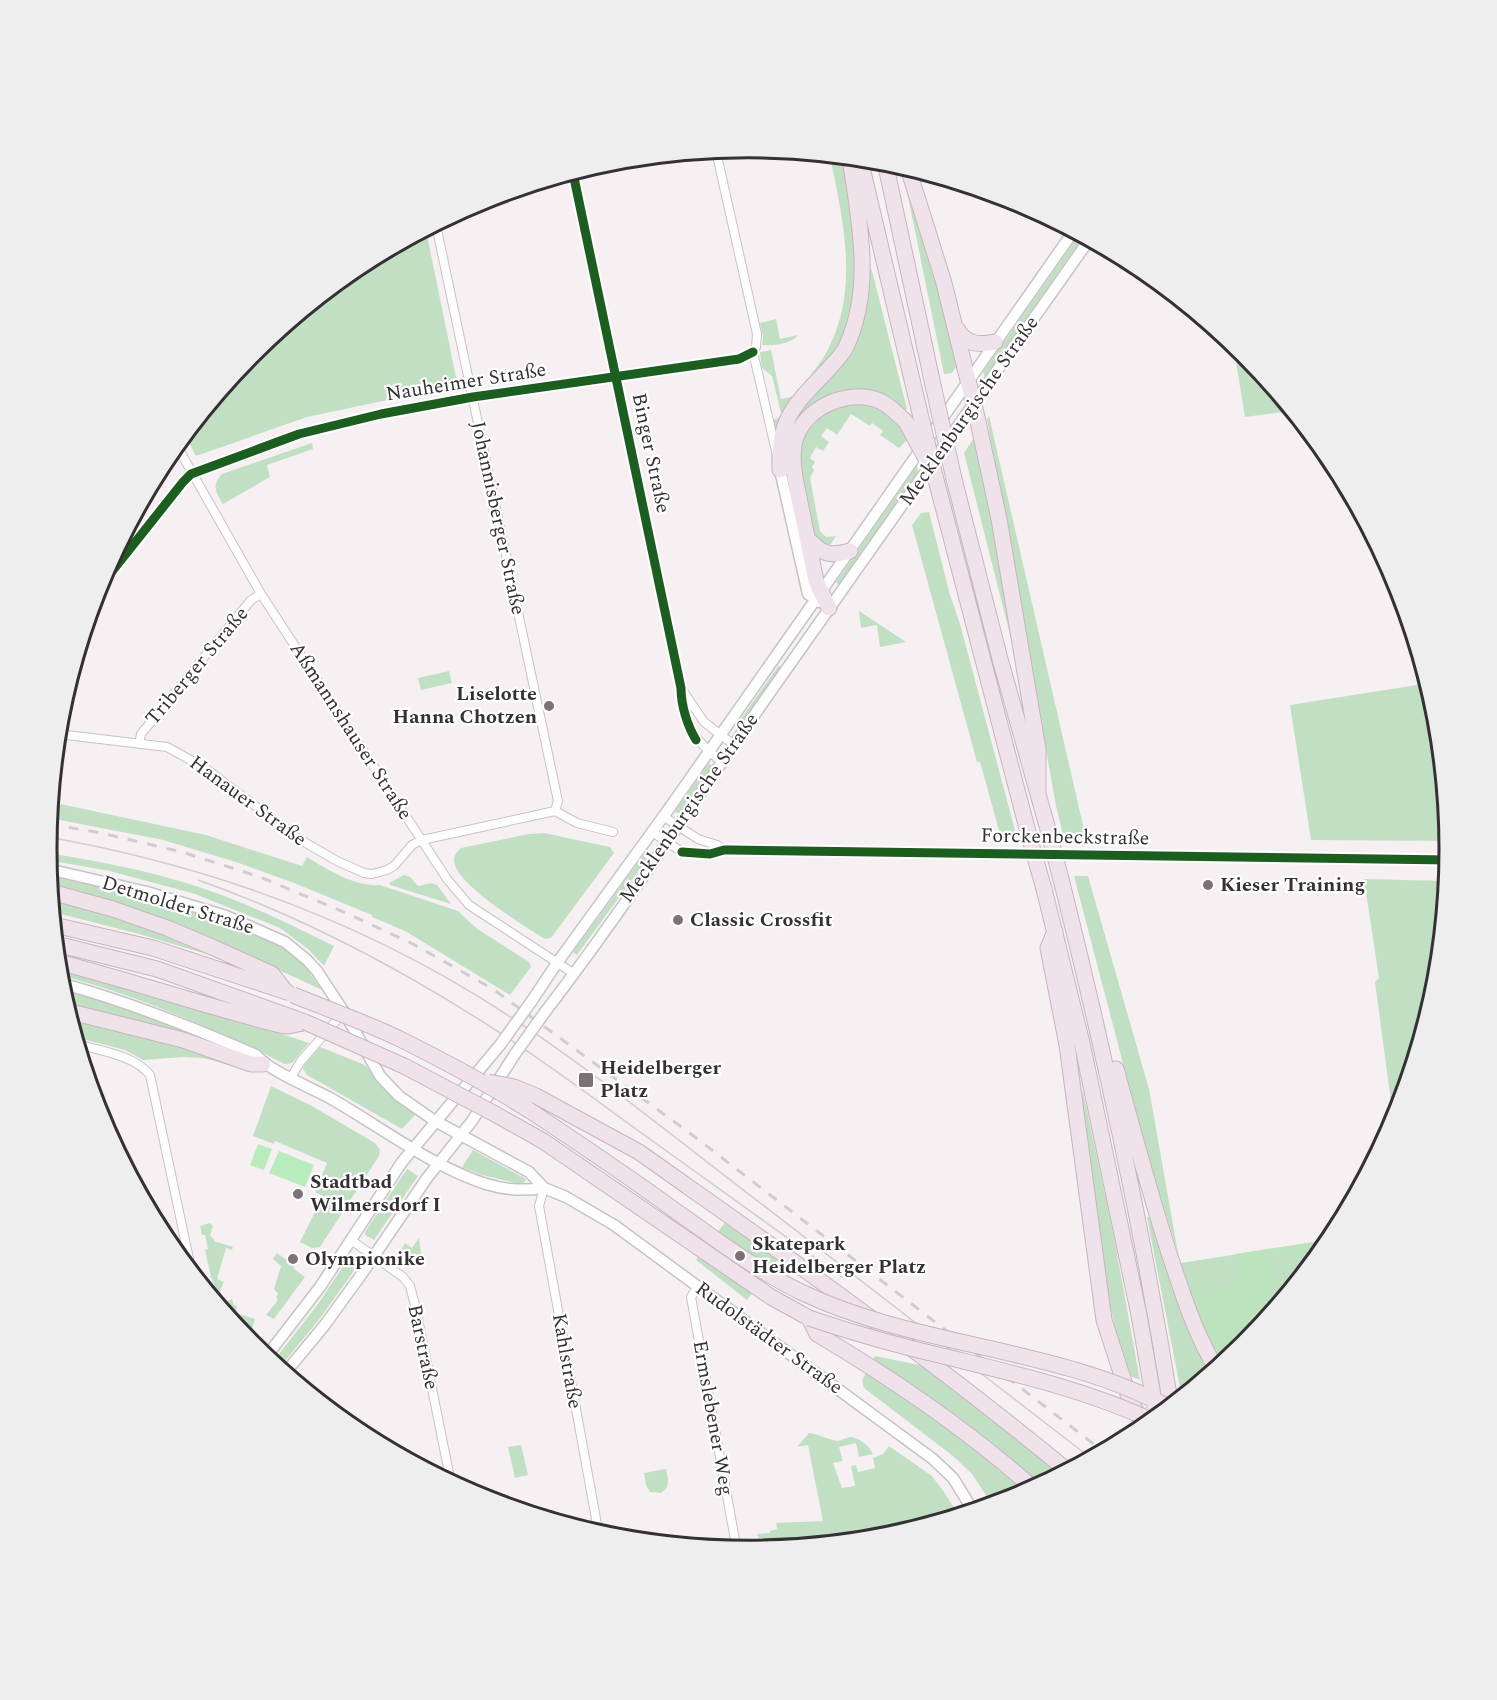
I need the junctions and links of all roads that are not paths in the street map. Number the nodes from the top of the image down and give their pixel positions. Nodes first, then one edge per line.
1 (718, 159) edge
2 (851, 166) edge
3 (862, 168) edge
4 (887, 173) edge
5 (911, 178) edge
6 (575, 181) edge
7 (438, 233) edge
8 (1069, 238) edge
9 (1085, 246) edge
10 (954, 324) junction
11 (995, 342) junction
12 (753, 351) junction
13 (616, 377) junction
14 (968, 382) junction
15 (958, 396) junction
16 (472, 398) junction
17 (974, 406) junction
18 (182, 455) edge
19 (780, 470) junction
20 (192, 474) junction
21 (935, 476) junction
22 (808, 539) junction
23 (850, 551) junction
24 (120, 562) edge
25 (261, 594) junction
26 (818, 595) junction
27 (829, 609) junction
28 (776, 654) junction
29 (791, 664) junction
30 (681, 688) junction
31 (67, 735) edge
32 (721, 735) junction
33 (139, 744) junction
34 (734, 745) junction
35 (709, 752) junction
36 (722, 762) junction
37 (1038, 793) junction
38 (555, 811) junction
39 (663, 816) junction
40 (678, 826) junction
41 (613, 832) dead end
42 (652, 832) junction
43 (422, 840) junction
44 (668, 842) junction
45 (724, 850) junction
46 (1440, 860) edge
47 (57, 871) edge
48 (58, 894) edge
49 (62, 927) edge
50 (1055, 931) junction
51 (64, 946) edge
52 (557, 963) junction
53 (67, 965) edge
54 (573, 974) junction
55 (70, 986) edge
56 (290, 993) junction
57 (344, 1012) junction
58 (77, 1014) edge
59 (282, 1020) junction
60 (1098, 1028) junction
61 (86, 1047) edge
62 (263, 1064) junction
63 (291, 1077) junction
64 (474, 1079) junction
65 (435, 1121) junction
66 (460, 1135) junction
67 (413, 1148) junction
68 (438, 1164) junction
69 (544, 1188) junction
70 (351, 1240) junction
71 (188, 1254) edge
72 (374, 1256) junction
73 (698, 1286) junction
74 (809, 1318) junction
75 (272, 1350) edge
76 (1213, 1362) edge
77 (290, 1367) edge
78 (1170, 1398) edge
79 (1163, 1403) edge
80 (1154, 1410) edge
81 (1145, 1416) edge
82 (1141, 1419) edge
83 (1061, 1466) edge
84 (449, 1473) edge
85 (1027, 1483) edge
86 (970, 1505) edge
87 (597, 1524) edge
88 (735, 1541) edge

1 - 12 street
2 - 19 highway
3 - 21 highway, bridge
4 - 37 highway, bridge
5 - 10 highway
6 - 13 street, Binger Straße
7 - 16 street, Johannisberger Straße
8 - 11 main road, Mecklenburgische Straße
9 - 17 main road, Mecklenburgische Straße
10 - 11 highway
10 - 14 highway
11 - 14 main road, Mecklenburgische Straße
12 - 13 street, Nauheimer Straße
12 - 19 street
13 - 16 street, Nauheimer Straße
13 - 30 street, Binger Straße
14 - 15 main road, Mecklenburgische Straße
14 - 17 highway
15 - 17 main road
15 - 23 main road, Mecklenburgische Straße
16 - 20 street, Nauheimer Straße
16 - 38 street, Johannisberger Straße
17 - 27 main road, Mecklenburgische Straße
17 - 37 highway
18 - 20 street, Aßmannshauser Straße
19 - 26 main road
20 - 24 street
20 - 25 street, Aßmannshauser Straße
21 - 22 highway, bridge
21 - 50 highway, bridge
22 - 23 highway
22 - 26 highway
23 - 26 main road, Mecklenburgische Straße
25 - 33 street, Triberger Straße
25 - 43 street, Aßmannshauser Straße
26 - 27 highway
26 - 28 main road, Mecklenburgische Straße
27 - 29 main road, Mecklenburgische Straße
28 - 29 main road
28 - 32 main road, Mecklenburgische Straße
29 - 34 main road, Mecklenburgische Straße
30 - 32 street, Binger Straße
30 - 35 street, Binger Straße
31 - 33 street, Hanauer Straße
32 - 34 street, Binger Straße
32 - 35 main road, Mecklenburgische Straße
33 - 43 street, Hanauer Straße
34 - 36 main road, Mecklenburgische Straße
35 - 36 street, Binger Straße
35 - 39 main road, Mecklenburgische Straße
36 - 40 main road, Mecklenburgische Straße
37 - 60 highway, bridge
38 - 41 street
38 - 43 street
39 - 40 street, Forckenbeckstraße
39 - 42 main road, Mecklenburgische Straße
40 - 44 main road, Mecklenburgische Straße
40 - 45 street, Forckenbeckstraße
42 - 44 street, Forckenbeckstraße
42 - 52 main road, Mecklenburgische Straße
43 - 52 street, Aßmannshauser Straße
44 - 45 street, Forckenbeckstraße
44 - 54 main road, Mecklenburgische Straße
45 - 46 street, Forckenbeckstraße
47 - 57 main road, Detmolder Straße
48 - 56 highway
49 - 56 highway
50 - 80 highway, bridge
50 - 82 highway
51 - 59 highway
52 - 54 street, Aßmannshauser Straße
52 - 65 main road, Mecklenburgische Straße, bridge
53 - 59 highway
54 - 66 main road, Mecklenburgische Straße, bridge
55 - 62 main road
56 - 64 highway, bridge
57 - 63 street
57 - 65 main road, Detmolder Straße
58 - 62 highway
59 - 74 highway, bridge
60 - 76 highway
60 - 78 highway
61 - 71 street
62 - 63 main road
63 - 67 main road
64 - 79 highway, bridge
64 - 83 highway, bridge
65 - 66 main road, Detmolder Straße
65 - 67 main road, Mecklenburgische Straße
66 - 68 main road, Mecklenburgische Straße
66 - 69 main road, Rudolstädter Straße
67 - 68 main road, Rudolstädter Straße
67 - 70 main road, Mecklenburgische Straße
68 - 69 main road, Rudolstädter Straße
68 - 72 main road, Mecklenburgische Straße
69 - 73 main road, Rudolstädter Straße
69 - 87 street, Kahlstraße
70 - 72 street, Barstraße
70 - 75 main road, Mecklenburgische Straße
72 - 77 main road, Mecklenburgische Straße
72 - 84 street, Barstraße
73 - 86 main road, Rudolstädter Straße
73 - 88 street, Ermslebener Weg
74 - 81 highway, bridge
74 - 85 highway

